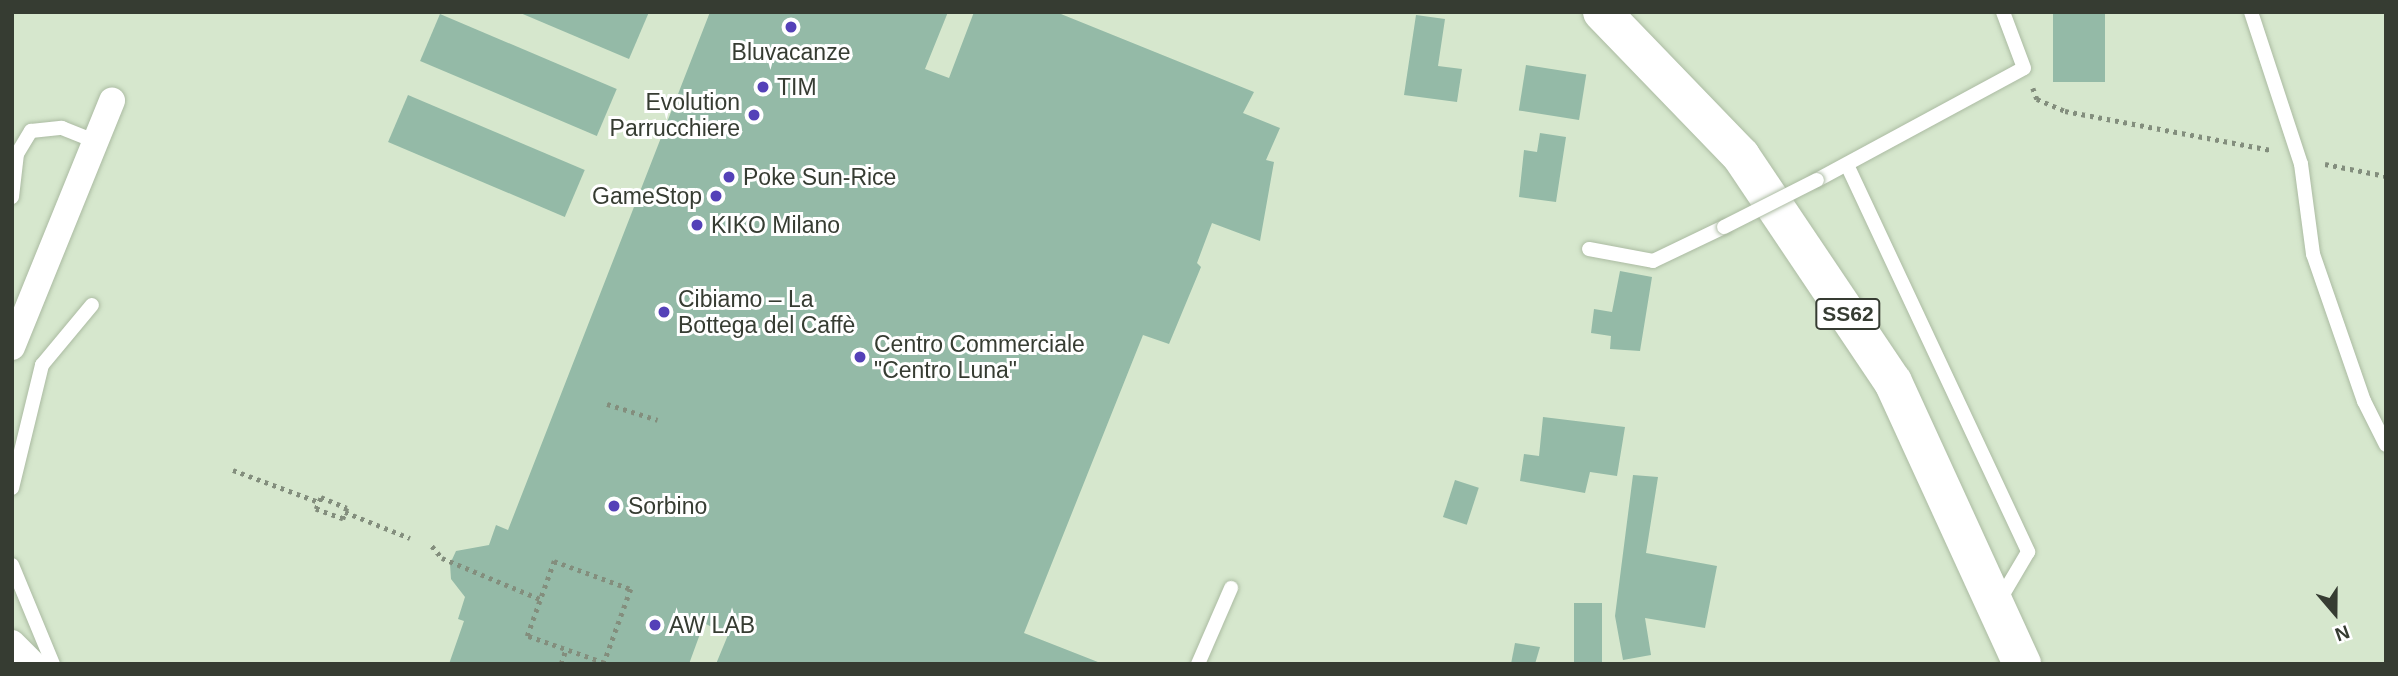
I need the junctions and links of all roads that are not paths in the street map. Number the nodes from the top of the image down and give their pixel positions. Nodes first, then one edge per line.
1 (1602, 12) edge
2 (2003, 12) edge
3 (2250, 12) edge
4 (112, 101) dead end
5 (96, 142) junction
6 (1848, 167) junction
7 (12, 197) edge
8 (1588, 249) dead end
9 (92, 305) dead end
10 (12, 347) edge
11 (2386, 445) edge
12 (12, 488) edge
13 (12, 565) edge
14 (1231, 588) dead end
15 (1996, 606) junction
16 (12, 643) edge
17 (33, 664) edge
18 (53, 664) edge
19 (1198, 664) edge
20 (2022, 664) edge

1 - 15 main road, SS62
2 - 6 lane
3 - 11 lane
4 - 5 street
5 - 7 lane
5 - 10 street
6 - 8 lane, bridge
6 - 15 lane
9 - 12 lane
13 - 18 lane
14 - 19 lane
15 - 20 main road, SS62
16 - 17 street

